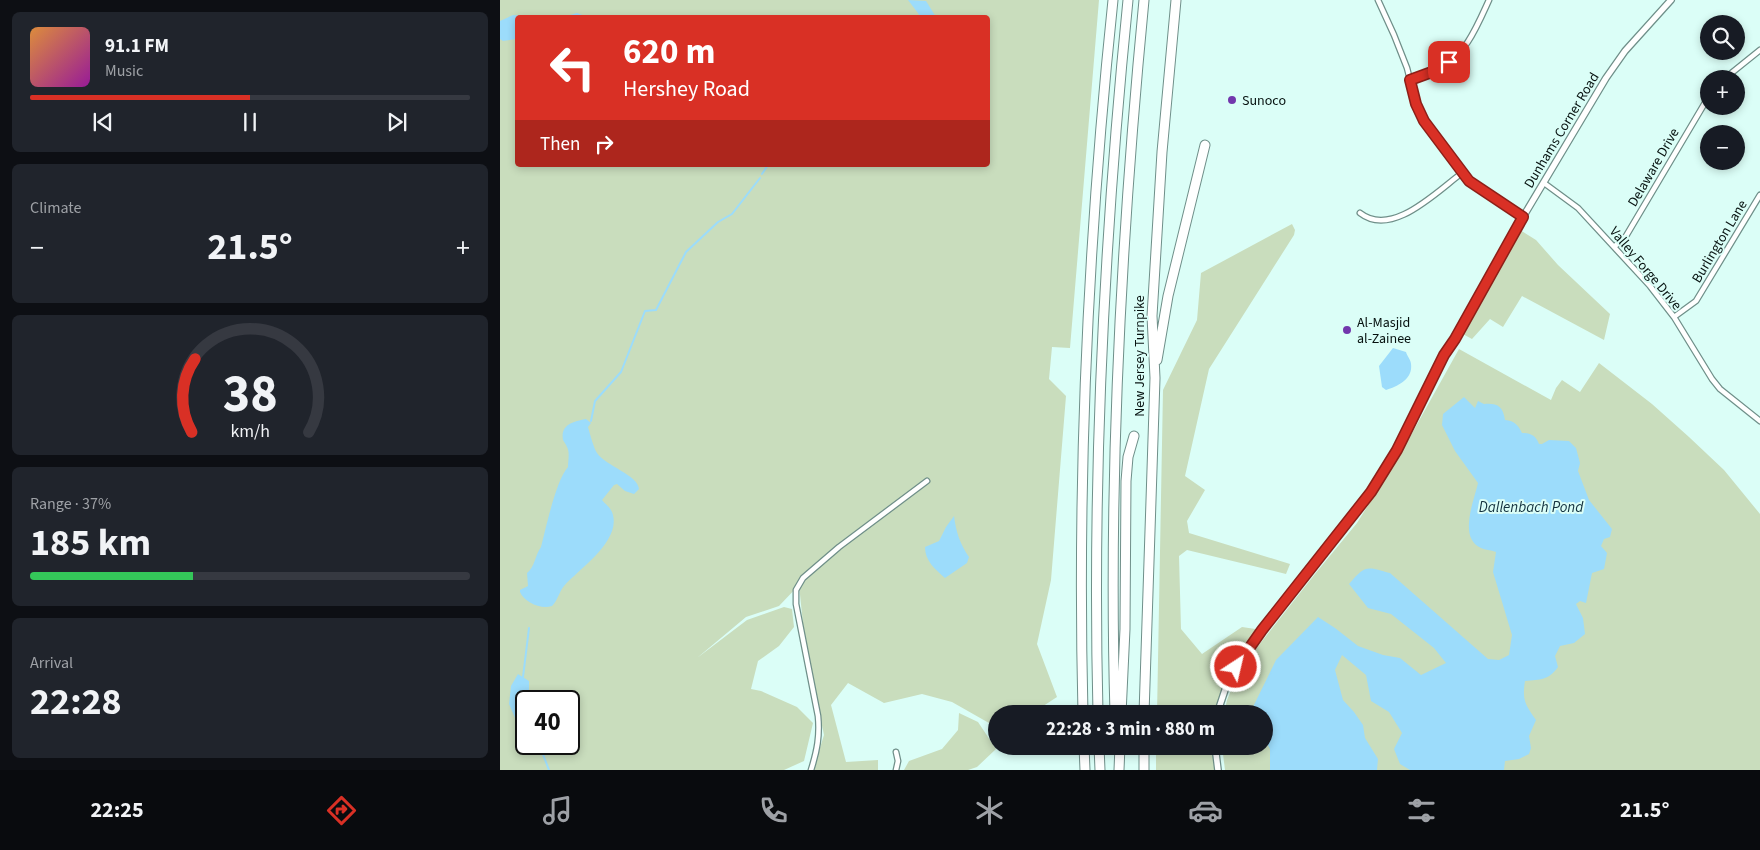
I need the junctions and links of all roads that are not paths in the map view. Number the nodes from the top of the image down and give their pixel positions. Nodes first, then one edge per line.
1 (1113, 0) edge
2 (1128, 0) edge
3 (1144, 0) edge
4 (1176, 0) edge
5 (1378, 0) edge
6 (1489, 0) edge
7 (1672, 0) edge
8 (1760, 50) edge
9 (1735, 70) edge
10 (1410, 80) junction
11 (1700, 111) edge
12 (1205, 145) dead end
13 (1462, 172) junction
14 (1544, 183) junction
15 (1760, 195) edge
16 (1360, 213) dead end
17 (1523, 217) junction
18 (1614, 246) junction
19 (1674, 317) junction
20 (1154, 378) junction
21 (1760, 421) edge
22 (1134, 436) dead end
23 (926, 481) dead end
24 (1083, 705) edge
25 (1098, 705) edge
26 (1115, 705) edge
27 (1121, 705) edge
28 (1144, 705) edge
29 (1220, 705) edge
30 (896, 752) dead end
31 (1084, 755) edge
32 (1099, 755) edge
33 (1117, 755) edge
34 (1119, 755) edge
35 (1144, 755) edge
36 (1216, 755) edge
37 (811, 770) edge
38 (896, 770) edge
39 (1085, 770) edge
40 (1100, 770) edge
41 (1118, 770) edge
42 (1144, 770) edge
43 (1218, 770) edge

1 - 24 highway
2 - 25 highway
3 - 26 highway, New Jersey Turnpike
4 - 20 highway, New Jersey Turnpike
5 - 10 street
6 - 10 street
7 - 14 street, Dunhams Corner Road
8 - 9 street
10 - 13 street
11 - 18 street, Delaware Drive
12 - 20 highway
13 - 16 street
13 - 17 street
14 - 17 street, Dunhams Corner Road
14 - 18 street, Valley Forge Drive
15 - 19 street, Burlington Lane
17 - 29 street, Dunhams Corner Road
18 - 19 street, Valley Forge Drive
19 - 21 street, Valley Forge Drive
20 - 28 highway, New Jersey Turnpike
22 - 27 highway
23 - 37 street
30 - 38 street
31 - 39 highway
32 - 40 highway
33 - 41 highway
34 - 41 highway
35 - 42 highway
36 - 43 street

